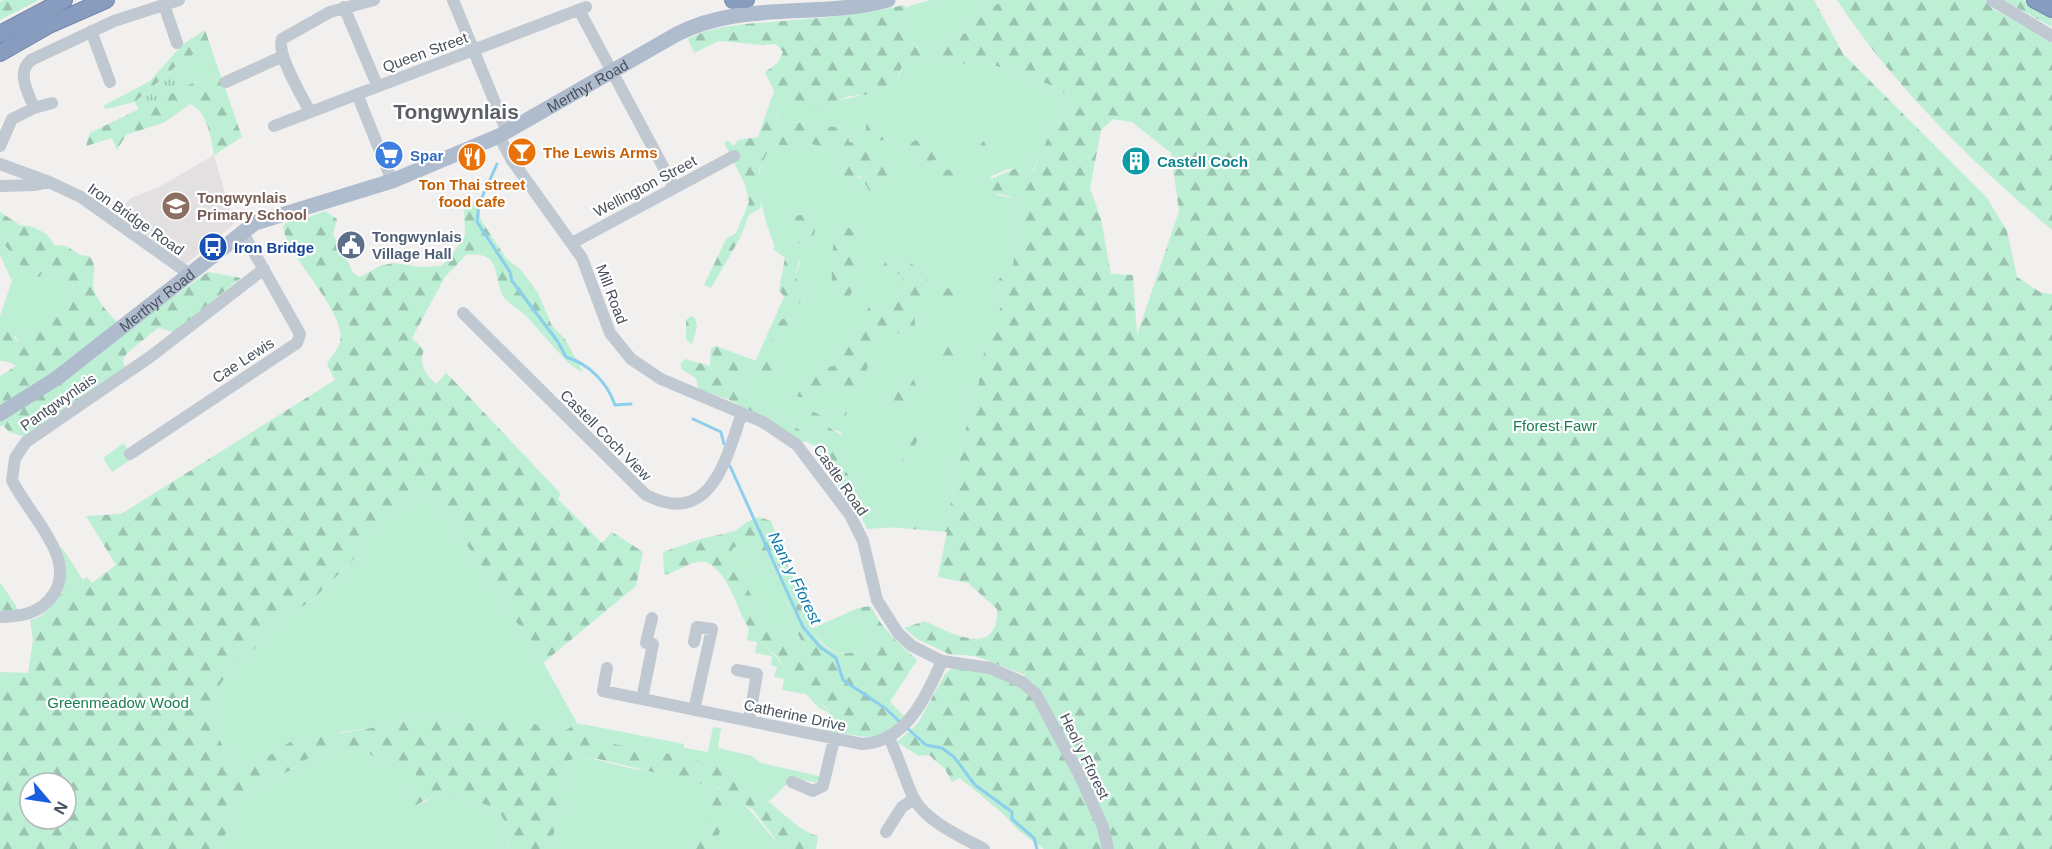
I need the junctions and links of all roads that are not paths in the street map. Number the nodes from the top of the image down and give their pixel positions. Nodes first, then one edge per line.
1 (64, 0) edge
2 (106, 0) edge
3 (179, 0) edge
4 (374, 0) edge
5 (453, 0) edge
6 (733, 0) edge
7 (746, 0) edge
8 (888, 0) edge
9 (1992, 0) edge
10 (2035, 0) edge
11 (164, 5) junction
12 (344, 8) junction
13 (2052, 9) edge
14 (91, 31) junction
15 (0, 34) edge
16 (2052, 36) edge
17 (177, 43) dead end
18 (281, 50) junction
19 (475, 50) junction
20 (0, 53) edge
21 (610, 72) junction
22 (110, 82) dead end
23 (226, 82) dead end
24 (378, 85) junction
25 (357, 94) junction
26 (52, 103) dead end
27 (33, 108) junction
28 (310, 112) junction
29 (274, 126) dead end
30 (503, 134) junction
31 (0, 146) edge
32 (734, 156) dead end
33 (0, 164) edge
34 (392, 181) junction
35 (49, 182) junction
36 (0, 186) edge
37 (674, 187) junction
38 (242, 231) junction
39 (572, 243) junction
40 (264, 269) junction
41 (188, 273) junction
42 (463, 313) dead end
43 (742, 413) junction
44 (0, 414) edge
45 (130, 454) dead end
46 (6, 482) edge
47 (0, 616) edge
48 (652, 618) dead end
49 (694, 642) dead end
50 (942, 661) junction
51 (607, 668) dead end
52 (736, 670) dead end
53 (1022, 682) joint
54 (642, 699) junction
55 (694, 710) junction
56 (749, 720) junction
57 (888, 736) junction
58 (834, 739) junction
59 (792, 782) dead end
60 (914, 799) junction
61 (886, 832) dead end
62 (984, 849) edge
63 (1108, 849) edge

1 - 15 highway
2 - 20 highway
3 - 11 street
4 - 12 street
5 - 19 street, Mill Road
6 - 7 highway
8 - 21 main road, Merthyr Road
9 - 16 street
10 - 13 highway
11 - 14 street
11 - 17 street
12 - 18 street
12 - 24 street
14 - 22 street
14 - 27 street
18 - 23 street
18 - 28 street
19 - 21 street, Queen Street
19 - 24 street, Queen Street
19 - 30 street, Mill Road
21 - 30 main road, Merthyr Road
21 - 37 street
24 - 25 street, Queen Street
25 - 28 street, Queen Street
25 - 34 street
26 - 27 street
27 - 31 street
28 - 29 street, Queen Street
30 - 34 main road, Merthyr Road
30 - 39 street, Mill Road
32 - 37 street, Wellington Street
33 - 35 street, Iron Bridge Road
34 - 38 main road, Merthyr Road
35 - 36 street
35 - 41 street, Iron Bridge Road
37 - 39 street, Wellington Street
38 - 40 street, Cae Lewis
38 - 41 main road, Merthyr Road
39 - 43 street, Mill Road
40 - 45 street, Cae Lewis
40 - 46 street, Pantgwynlais
41 - 44 main road, Merthyr Road
42 - 43 street, Castell Coch View
43 - 50 street, Castle Road
46 - 47 street, Pantgwynlais
48 - 54 street
49 - 55 street
50 - 53 street, Castle Road
50 - 57 street, Catherine Drive
51 - 54 street, Catherine Drive
52 - 56 street
53 - 63 street, Heol y Fforest
54 - 55 street, Catherine Drive
55 - 56 street, Catherine Drive
56 - 58 street, Catherine Drive
57 - 58 street, Catherine Drive
57 - 60 street
58 - 59 street
60 - 61 street
60 - 62 street

